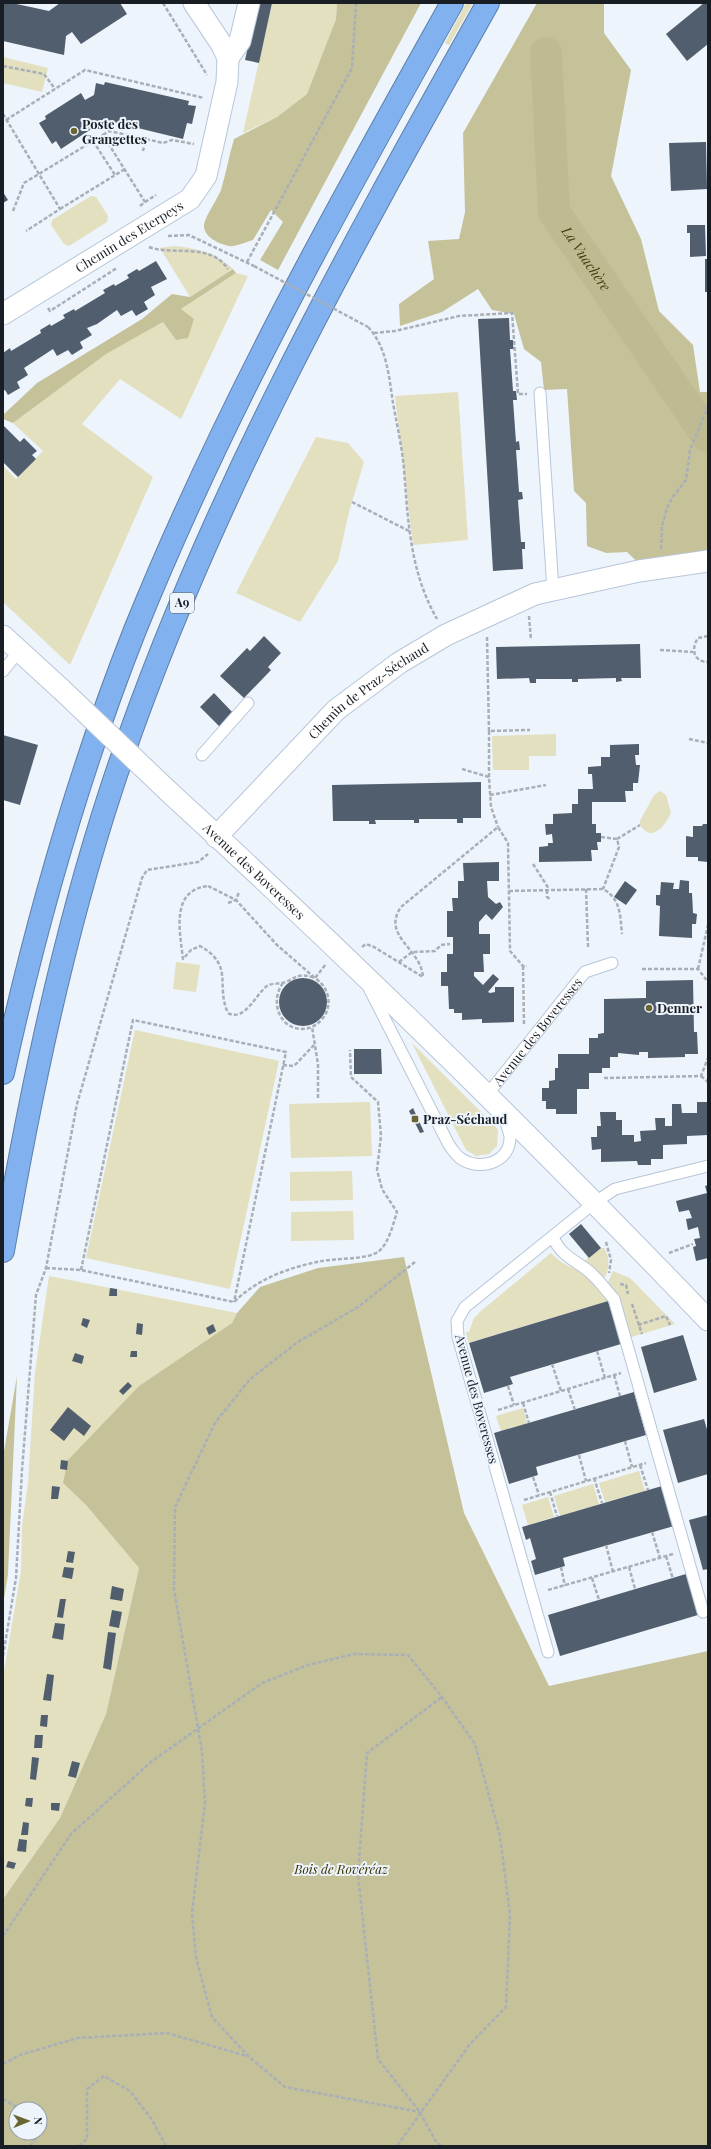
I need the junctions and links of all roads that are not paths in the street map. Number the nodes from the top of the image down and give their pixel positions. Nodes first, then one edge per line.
1 (194, 3) edge
2 (249, 3) edge
3 (452, 3) edge
4 (488, 3) edge
5 (228, 58) junction
6 (3, 314) edge
7 (540, 393) road end
8 (708, 561) edge
9 (553, 590) junction
10 (3, 636) edge
11 (20, 650) junction
12 (3, 671) edge
13 (248, 702) dead end
14 (202, 755) dead end
15 (219, 839) junction
16 (612, 963) dead end
17 (360, 972) junction
18 (3, 1074) edge
19 (494, 1101) junction
20 (708, 1166) edge
21 (594, 1203) junction
22 (553, 1238) junction
23 (3, 1251) edge
24 (708, 1320) edge
25 (703, 1612) dead end
26 (548, 1652) dead end

1 - 5 street, Chemin des Eterpeys
2 - 5 street
3 - 18 highway, A9
4 - 23 highway, A9
5 - 6 street, Chemin des Eterpeys
7 - 9 lane
8 - 9 street, Chemin de Praz-Séchaud
9 - 15 street, Chemin de Praz-Séchaud
10 - 11 street, Avenue des Boveresses
11 - 12 lane
11 - 15 street, Avenue des Boveresses, bridge
13 - 14 lane
15 - 17 street, Avenue des Boveresses
16 - 19 lane, Avenue des Boveresses
17 - 19 street, Avenue des Boveresses
17 - 19 lane
19 - 21 street, Avenue des Boveresses
20 - 21 lane, Avenue des Boveresses
21 - 22 lane, Avenue des Boveresses
21 - 24 street, Avenue des Boveresses
22 - 25 lane
22 - 26 lane, Avenue des Boveresses

